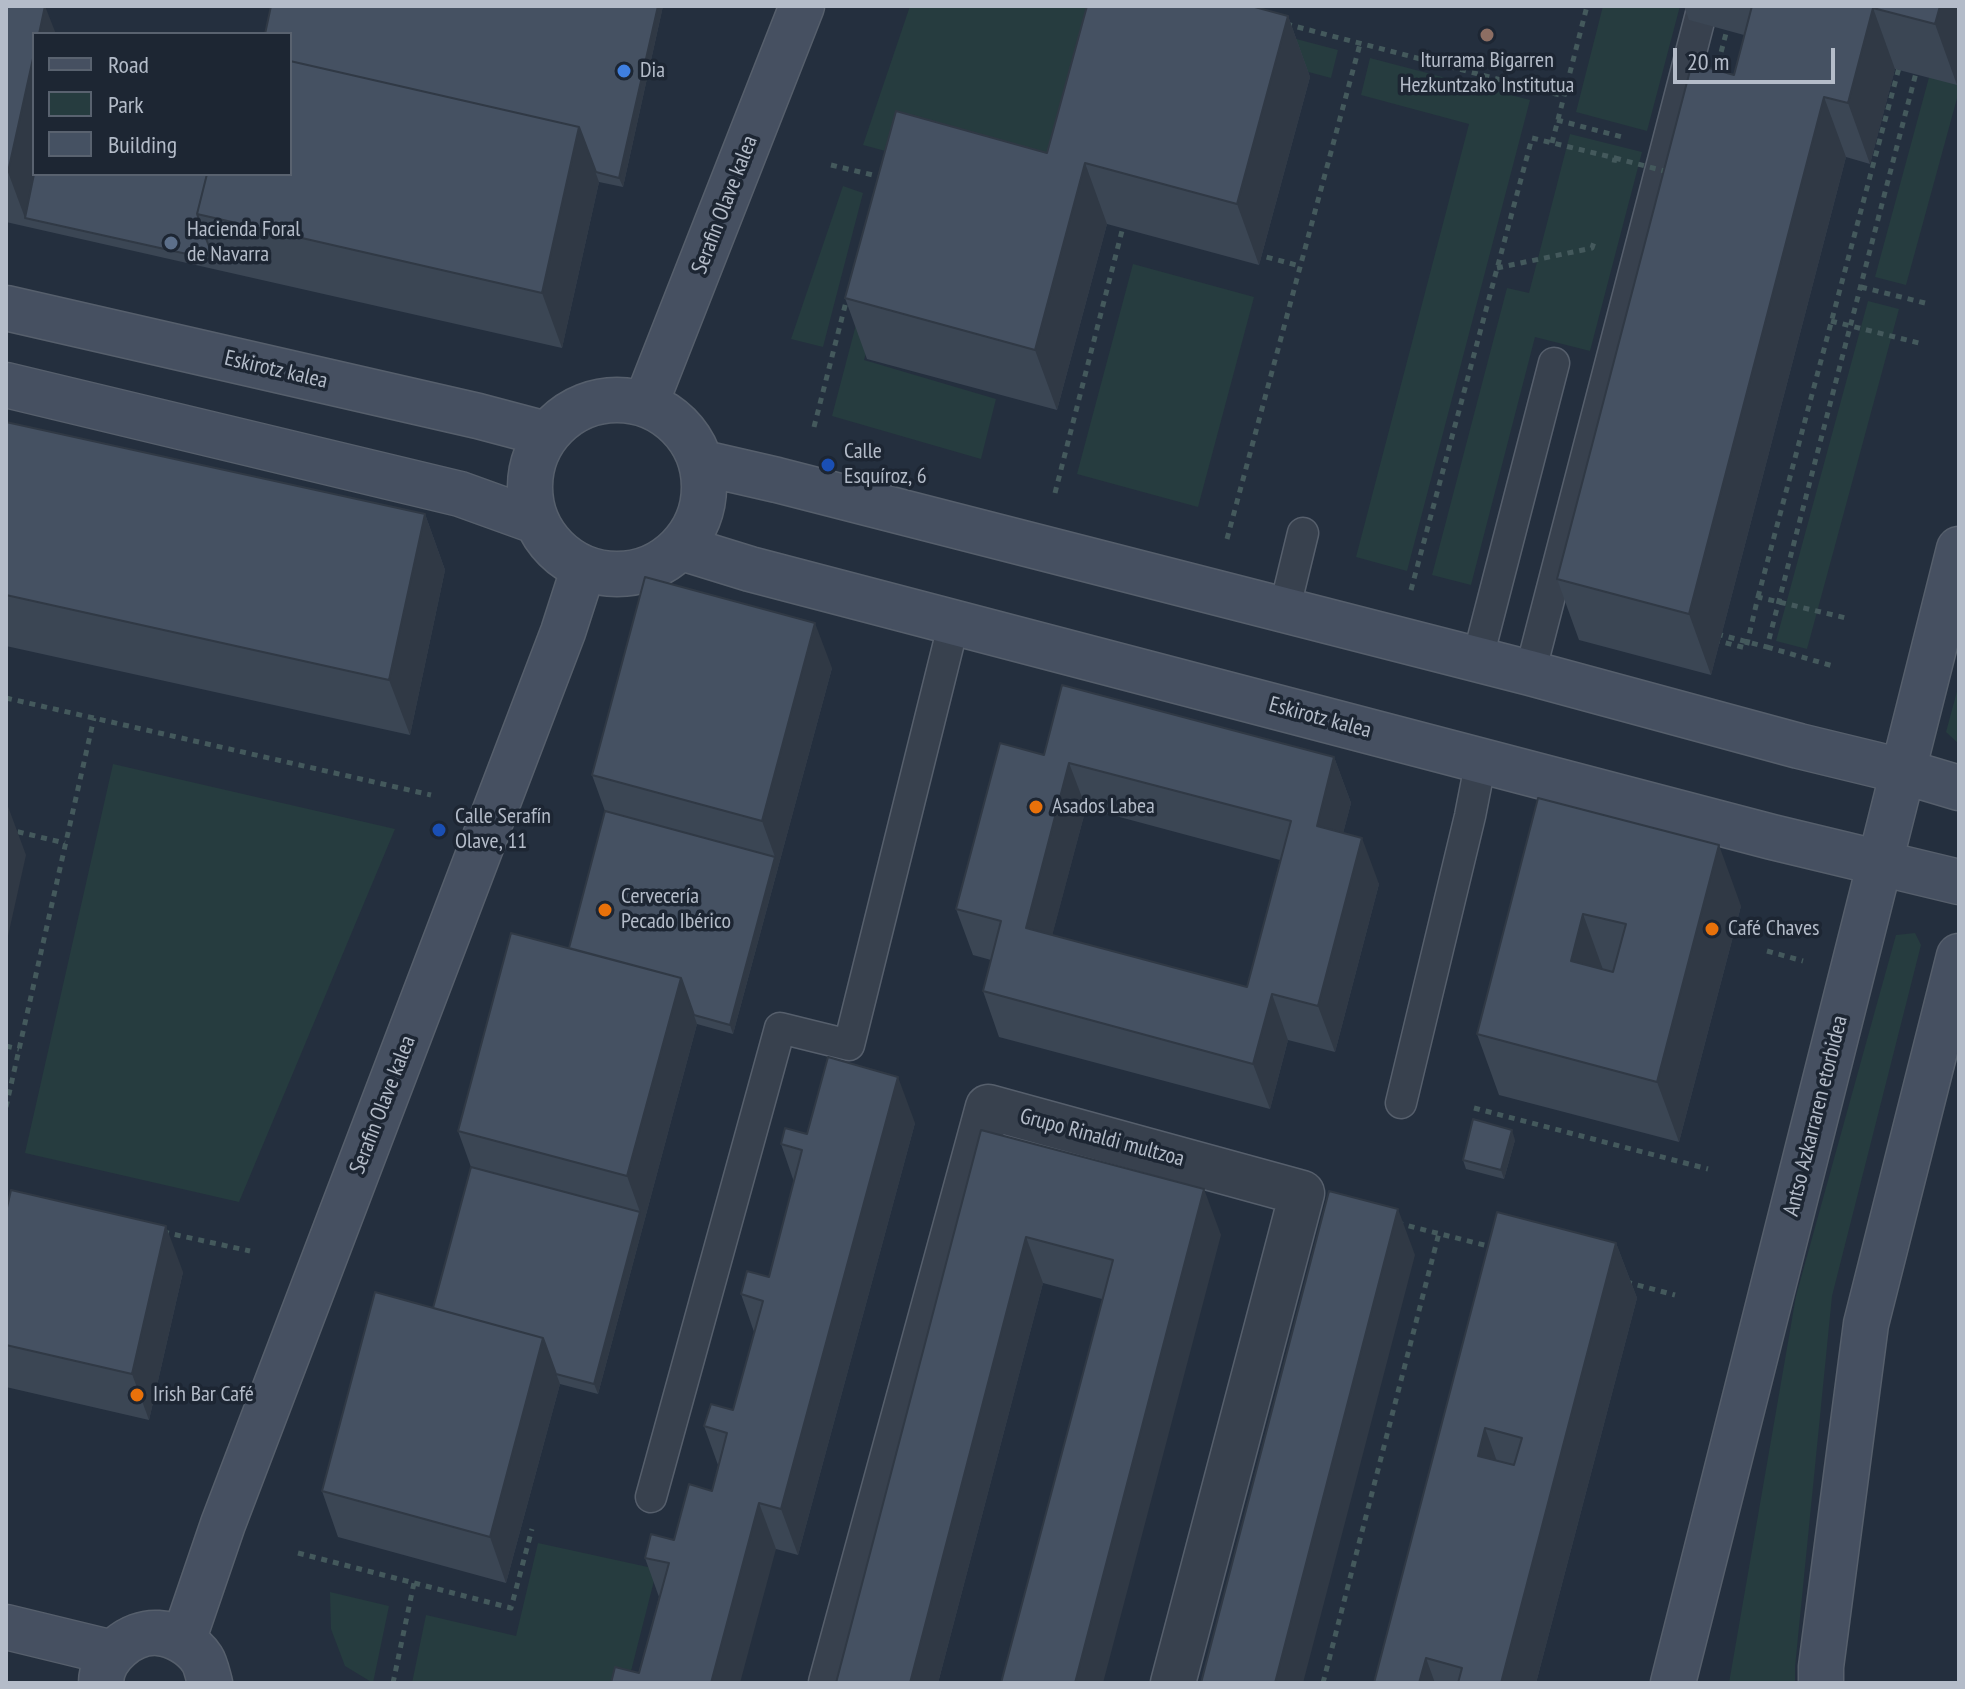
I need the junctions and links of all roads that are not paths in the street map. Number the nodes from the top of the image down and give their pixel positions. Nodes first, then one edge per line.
1 (802, 6) edge
2 (1703, 6) edge
3 (6, 308) edge
4 (1554, 363) dead end
5 (6, 385) edge
6 (646, 403) junction
7 (546, 434) junction
8 (703, 463) junction
9 (535, 521) junction
10 (1303, 533) dead end
11 (682, 548) junction
12 (1959, 549) edge
13 (583, 570) junction
14 (1284, 611) junction
15 (954, 622) junction
16 (1477, 661) junction
17 (1530, 673) junction
18 (1481, 760) junction
19 (1902, 771) junction
20 (1959, 788) edge
21 (1879, 863) junction
22 (1959, 882) edge
23 (1959, 956) edge
24 (1401, 1103) dead end
25 (651, 1497) dead end
26 (6, 1627) edge
27 (183, 1641) junction
28 (107, 1668) edge
29 (210, 1683) edge
30 (831, 1683) edge
31 (1173, 1683) edge
32 (1673, 1683) edge
33 (1821, 1683) edge

1 - 6 main road, Serafin Olave kalea
2 - 17 lane
3 - 7 main road, Eskirotz kalea
4 - 16 lane
5 - 9 main road
6 - 7 main road
6 - 8 main road
7 - 9 main road
8 - 11 main road
8 - 14 main road
9 - 13 main road
10 - 14 lane
11 - 13 main road
11 - 15 main road, Eskirotz kalea
12 - 19 main road, Antso Azkarraren etorbidea
13 - 27 main road, Serafin Olave kalea
14 - 16 main road
15 - 18 main road, Eskirotz kalea
15 - 25 lane
16 - 17 main road
17 - 19 main road
18 - 21 main road, Eskirotz kalea
18 - 24 lane
19 - 20 main road
19 - 21 main road, Antso Azkarraren etorbidea
21 - 22 main road, Eskirotz kalea
21 - 32 main road, Antso Azkarraren etorbidea
23 - 33 main road
26 - 28 main road
27 - 28 main road
27 - 29 main road
30 - 31 street, Grupo Rinaldi multzoa

